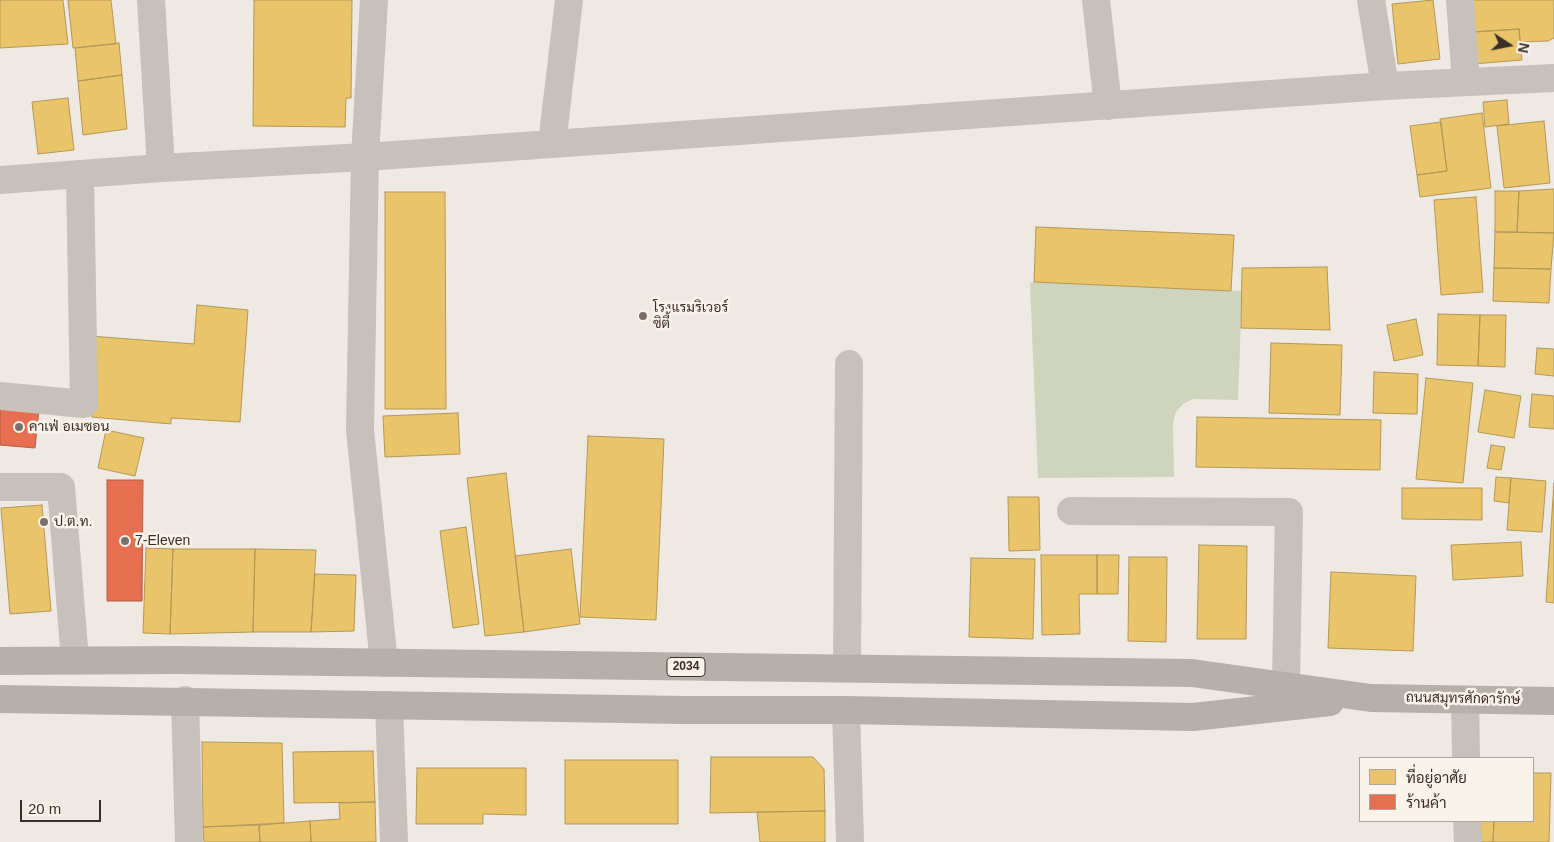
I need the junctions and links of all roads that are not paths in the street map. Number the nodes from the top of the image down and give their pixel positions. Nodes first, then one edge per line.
1 (151, 0) edge
2 (374, 0) edge
3 (569, 0) edge
4 (1096, 0) edge
5 (1371, 0) edge
6 (1460, 0) edge
7 (1554, 78) edge
8 (1466, 82) junction
9 (1385, 86) junction
10 (1108, 106) junction
11 (552, 144) junction
12 (365, 157) junction
13 (161, 168) junction
14 (80, 174) junction
15 (0, 180) edge
16 (849, 364) dead end
17 (0, 396) edge
18 (0, 487) edge
19 (1071, 511) dead end
20 (75, 660) junction
21 (0, 661) edge
22 (384, 663) junction
23 (684, 667) junction
24 (847, 668) junction
25 (1286, 686) junction
26 (0, 698) edge
27 (1371, 698) junction
28 (185, 700) junction
29 (1465, 700) junction
30 (1554, 701) edge
31 (389, 705) junction
32 (684, 710) junction
33 (846, 710) junction
34 (1466, 757) edge
35 (1467, 822) edge
36 (189, 842) edge
37 (394, 842) edge
38 (850, 842) edge
39 (1468, 842) edge

1 - 13 street
2 - 12 street
3 - 11 street
4 - 10 street
5 - 9 street
6 - 8 street
7 - 8 street
8 - 9 street
9 - 10 street
10 - 11 street
11 - 12 street
12 - 13 street
12 - 22 street
13 - 14 street
14 - 15 street
14 - 17 street
16 - 24 street
18 - 20 street
19 - 25 street
20 - 21 main road, 2034
20 - 22 main road, 2034
22 - 23 main road, 2034
23 - 24 main road, 2034
23 - 32 main road
24 - 25 main road, 2034
25 - 27 main road, 2034
26 - 28 main road
27 - 29 main road, ถนนสมุทรศักดารักษ์
27 - 33 main road
28 - 31 main road
28 - 36 street
29 - 30 main road, ถนนสมุทรศักดารักษ์
29 - 34 street
31 - 32 main road
31 - 37 street
32 - 33 main road
33 - 38 street
35 - 39 street

